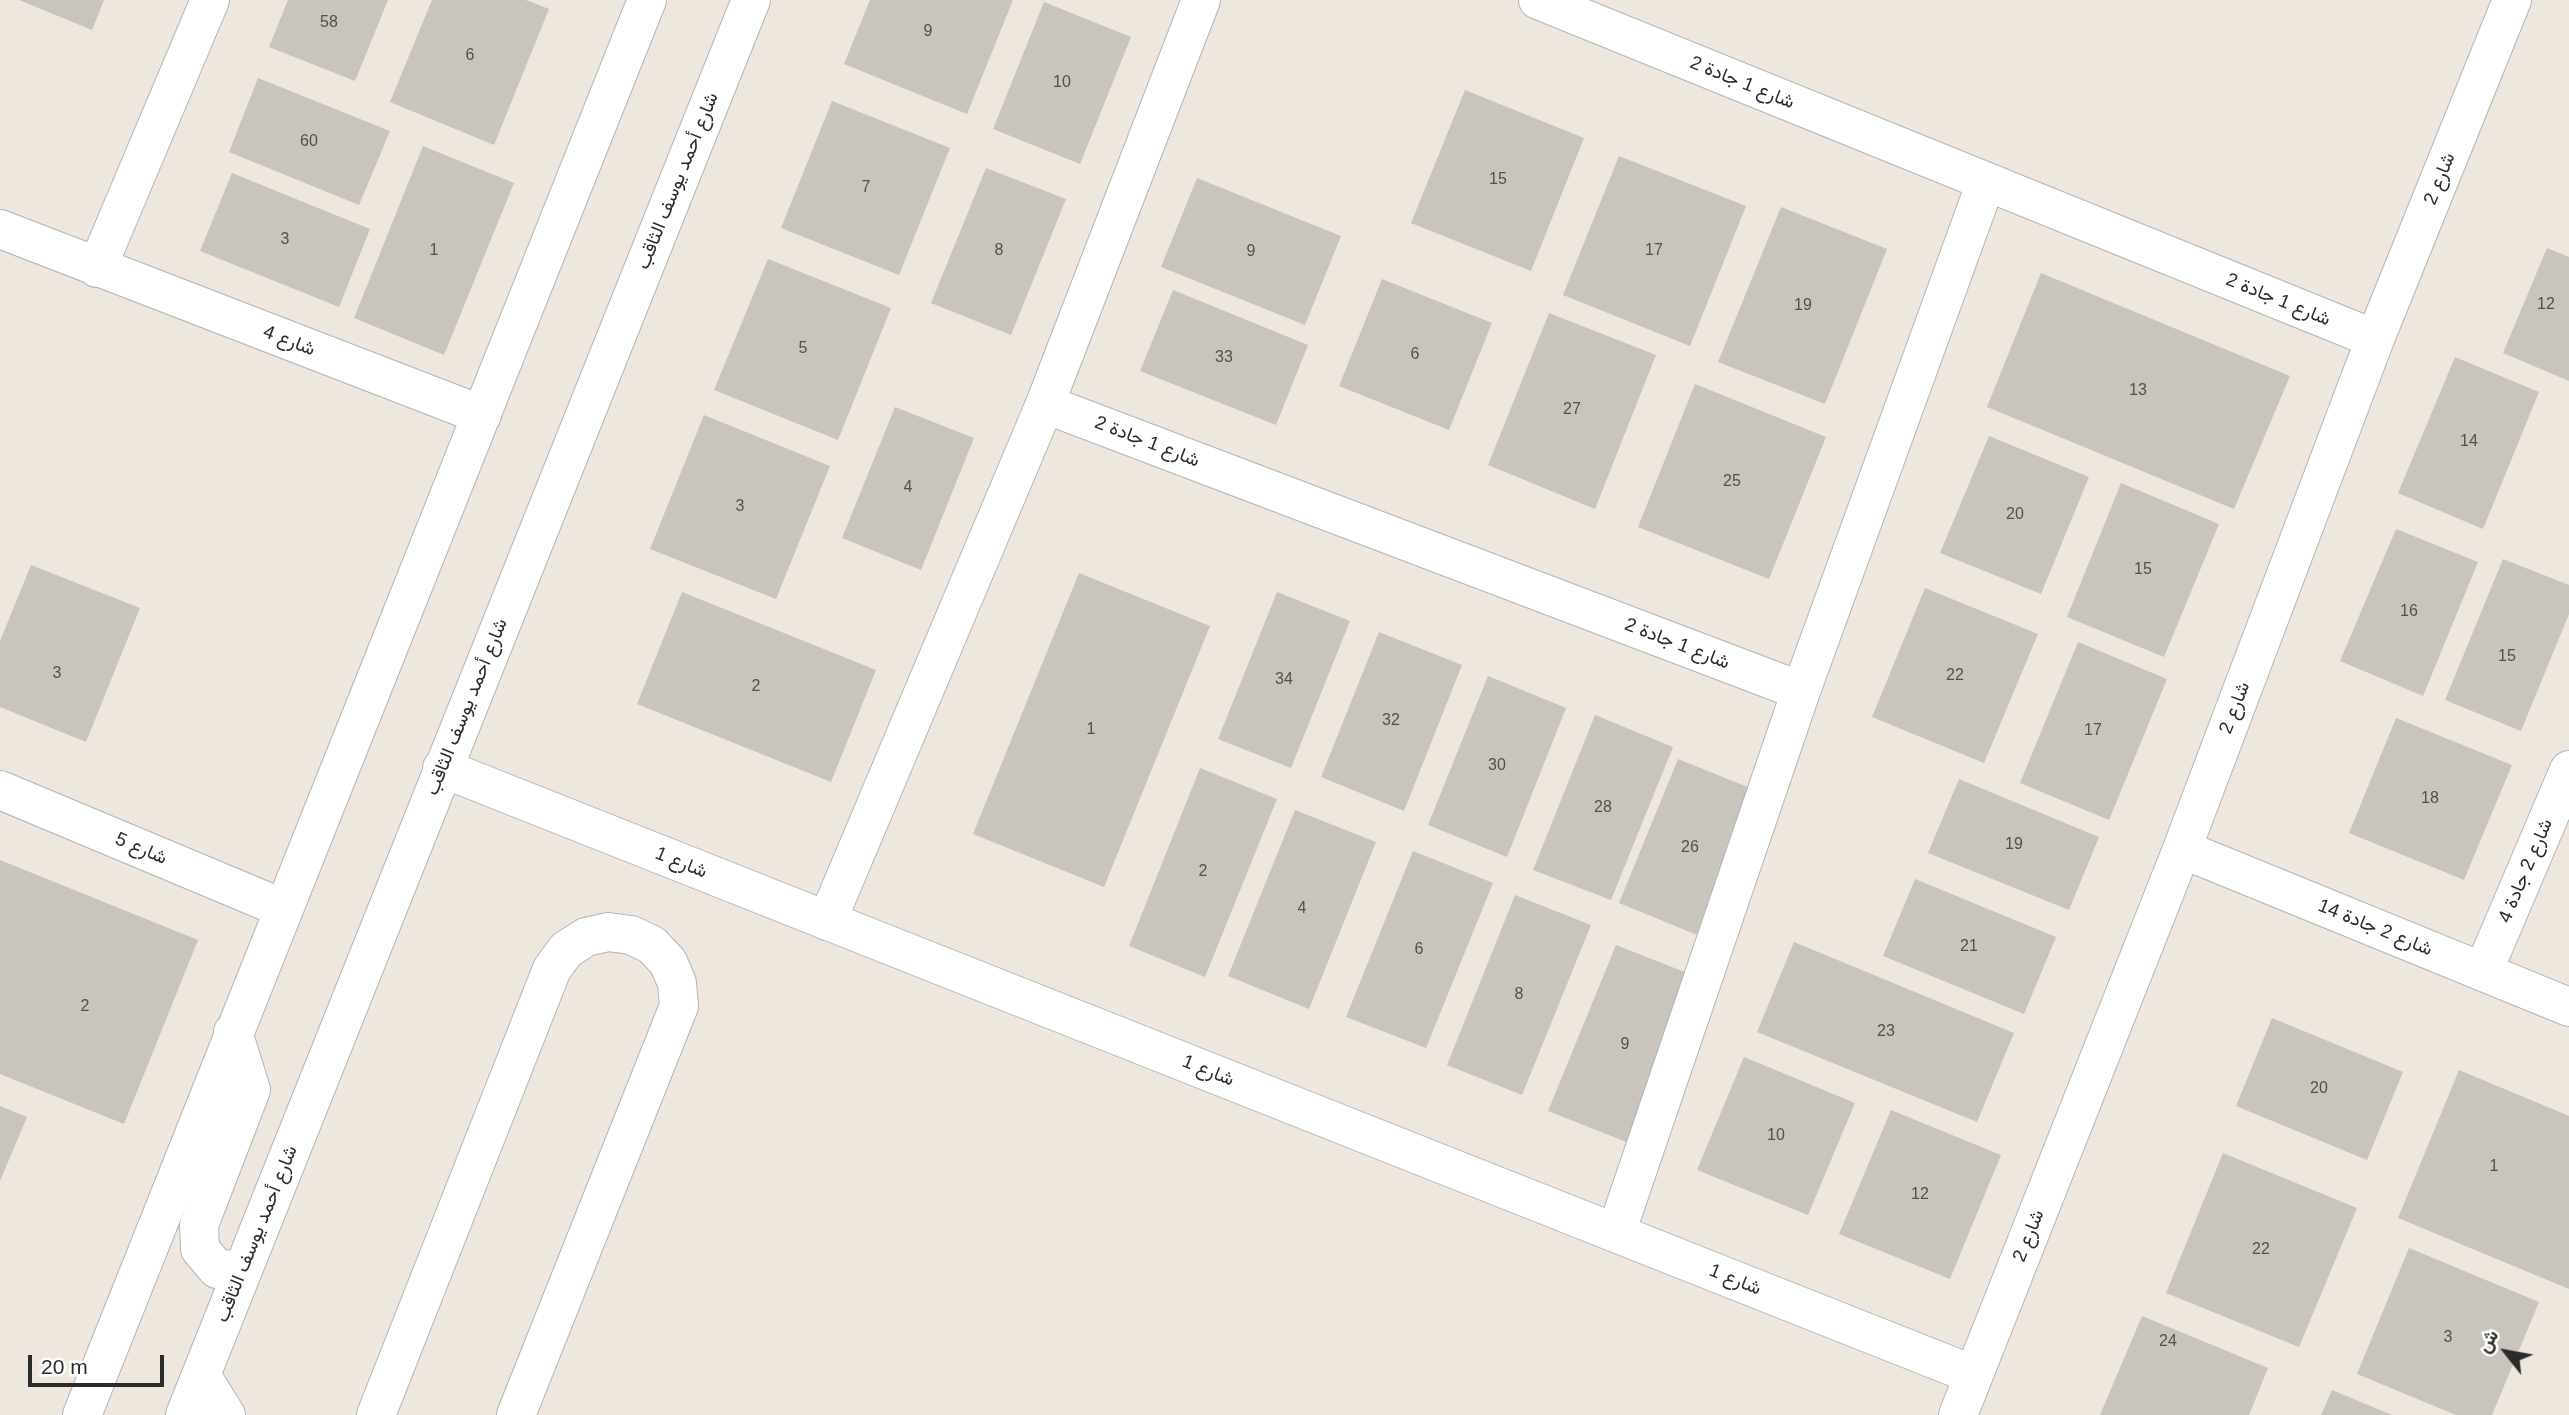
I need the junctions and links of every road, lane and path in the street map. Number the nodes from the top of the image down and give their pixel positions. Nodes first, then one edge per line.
1 (210, 0) edge
2 (647, 0) edge
3 (751, 0) edge
4 (1201, 0) edge
5 (1538, 0) edge
6 (2512, 0) edge
7 (1986, 182) junction
8 (0, 229) edge
9 (97, 268) junction
10 (2375, 340) junction
11 (1045, 404) junction
12 (482, 415) junction
13 (1801, 691) junction
14 (442, 768) junction
15 (2569, 770) edge
16 (0, 790) edge
17 (2182, 849) junction
18 (282, 908) junction
19 (827, 921) junction
20 (2483, 972) junction
21 (2569, 1007) edge
22 (233, 1032) junction
23 (1616, 1233) junction
24 (243, 1270) junction
25 (201, 1375) junction
26 (1974, 1375) junction
27 (82, 1415) edge
28 (185, 1415) edge
29 (226, 1415) edge
30 (376, 1415) edge
31 (516, 1415) edge
32 (1958, 1415) edge

1 - 9 street
2 - 12 street
3 - 14 street, شارع أحمد يوسف الثاقب
4 - 11 street
5 - 7 street, شارع 1 جادة 2
6 - 10 street, شارع 2
7 - 10 street, شارع 1 جادة 2
7 - 13 street
8 - 9 street, شارع 4
9 - 12 street, شارع 4
10 - 17 street, شارع 2
11 - 13 street, شارع 1 جادة 2
11 - 19 street
12 - 18 street
13 - 23 street
14 - 19 street, شارع 1
14 - 24 street, شارع أحمد يوسف الثاقب
15 - 20 street, شارع 2 جادة 4
16 - 18 street, شارع 5
17 - 20 street, شارع 2 جادة 14
17 - 26 street, شارع 2
18 - 22 street
19 - 23 street, شارع 1
20 - 21 street, شارع 2 جادة 14
22 - 24 street
22 - 27 street
23 - 26 street, شارع 1
24 - 25 street, شارع أحمد يوسف الثاقب
25 - 28 street, شارع أحمد يوسف الثاقب
25 - 29 street
26 - 32 street, شارع 2
30 - 31 street

